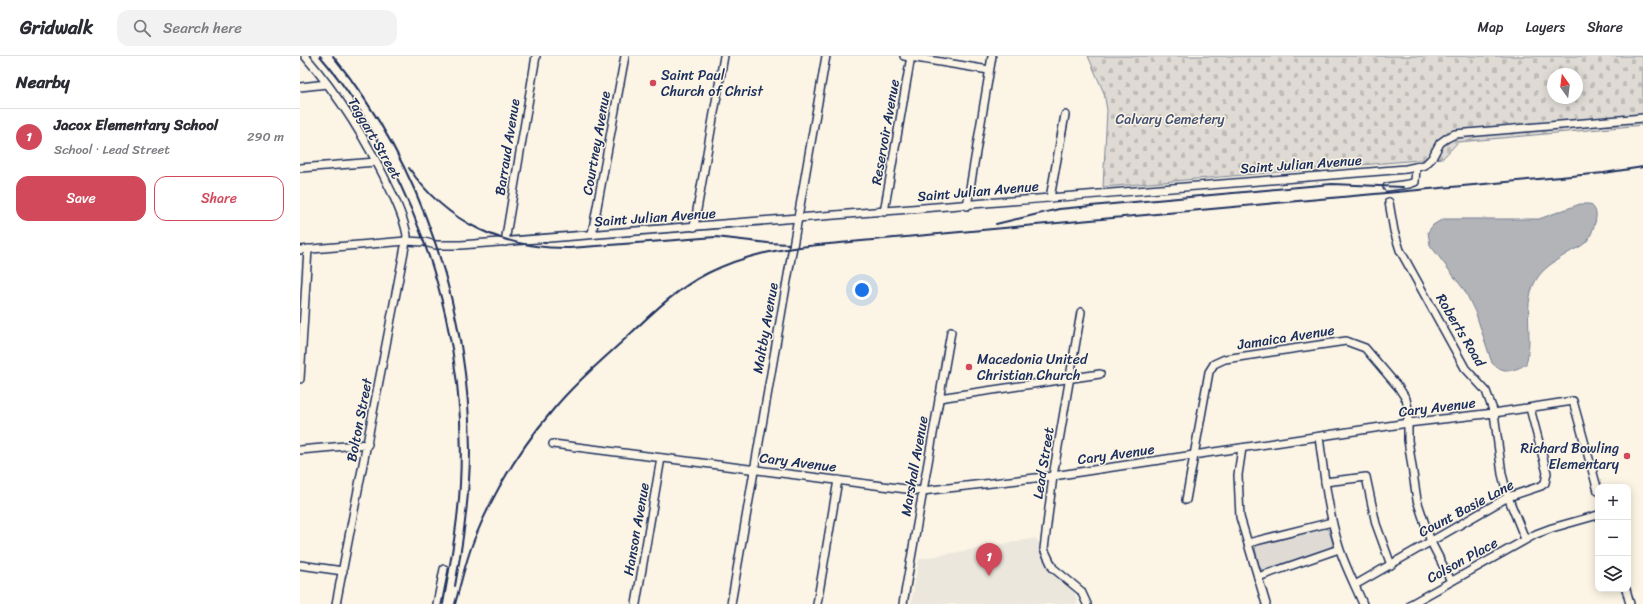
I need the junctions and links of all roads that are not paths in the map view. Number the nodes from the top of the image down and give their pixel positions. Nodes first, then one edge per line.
1 (305, 56) edge
2 (536, 56) edge
3 (625, 56) edge
4 (724, 56) edge
5 (826, 56) edge
6 (909, 56) edge
7 (992, 56) edge
8 (990, 70) junction
9 (327, 84) junction
10 (300, 87) edge
11 (1065, 114) dead end
12 (1643, 118) edge
13 (376, 162) junction
14 (1416, 167) junction
15 (300, 168) edge
16 (1387, 186) dead end
17 (1050, 198) junction
18 (1389, 202) dead end
19 (967, 206) junction
20 (884, 212) junction
21 (797, 219) junction
22 (694, 227) junction
23 (592, 234) junction
24 (406, 241) junction
25 (505, 242) junction
26 (304, 250) edge
27 (303, 295) edge
28 (1081, 312) dead end
29 (951, 332) dead end
30 (1100, 374) dead end
31 (1070, 379) junction
32 (300, 380) edge
33 (939, 398) junction
34 (1530, 408) junction
35 (1494, 413) junction
36 (1408, 423) junction
37 (1320, 437) junction
38 (368, 444) junction
39 (553, 444) dead end
40 (1242, 448) junction
41 (300, 450) edge
42 (1194, 455) junction
43 (661, 458) junction
44 (754, 470) junction
45 (1053, 476) junction
46 (838, 480) junction
47 (1325, 482) junction
48 (1596, 484) edge
49 (922, 491) junction
50 (1508, 497) junction
51 (1186, 500) dead end
52 (1595, 516) edge
53 (1332, 522) junction
54 (1525, 539) junction
55 (1431, 542) junction
56 (1248, 543) junction
57 (1339, 548) junction
58 (300, 565) edge
59 (1391, 565) junction
60 (444, 569) dead end
61 (343, 571) junction
62 (1258, 577) junction
63 (1451, 581) junction
64 (1355, 585) junction
65 (1627, 592) edge
66 (336, 604) edge
67 (437, 604) edge
68 (636, 604) edge
69 (731, 604) edge
70 (817, 604) edge
71 (903, 604) edge
72 (1087, 604) edge
73 (1266, 604) edge
74 (1363, 604) edge
75 (1411, 604) edge
76 (1630, 604) edge

1 - 9 street, Taggart Street
2 - 25 street, Barraud Avenue
3 - 23 street, Courtney Avenue
4 - 22 street
5 - 21 street, Maltby Avenue
6 - 8 street
6 - 20 street, Reservoir Avenue
7 - 8 street
8 - 19 street
9 - 10 street
9 - 13 street, Taggart Street
11 - 17 street
12 - 14 street, Saint Julian Avenue
13 - 15 street
13 - 24 street, Taggart Street
14 - 16 street
14 - 17 street, Saint Julian Avenue
17 - 19 street, Saint Julian Avenue
18 - 35 street, Roberts Road
19 - 20 street, Saint Julian Avenue
20 - 21 street, Saint Julian Avenue
21 - 22 street, Saint Julian Avenue
21 - 44 street, Maltby Avenue
22 - 23 street, Saint Julian Avenue
23 - 25 street, Saint Julian Avenue
24 - 25 street, Saint Julian Avenue
24 - 26 street, Saint Julian Avenue
24 - 38 street, Bolton Street
26 - 27 street
27 - 32 street
28 - 31 street, Lead Street
29 - 33 street, Marshall Avenue
30 - 31 street
31 - 33 street
31 - 45 street, Lead Street
33 - 49 street, Marshall Avenue
34 - 35 street, Cary Avenue
34 - 48 street, Cary Avenue
34 - 50 street, Count Basie Lane
35 - 36 street, Cary Avenue
35 - 50 street, Roberts Road
36 - 37 street, Cary Avenue
36 - 42 street, Jamaica Avenue
36 - 55 street, Jamaica Avenue
37 - 40 street, Cary Avenue
37 - 47 street
38 - 41 street
38 - 61 street, Bolton Street
39 - 43 street, Cary Avenue
40 - 42 street, Cary Avenue
40 - 56 street
42 - 45 street, Cary Avenue
42 - 51 street, Jamaica Avenue
43 - 44 street, Cary Avenue
43 - 68 street, Hanson Avenue
44 - 46 street, Cary Avenue
44 - 69 street, Maltby Avenue
45 - 49 street, Cary Avenue
45 - 72 street, Lead Street
46 - 49 street, Cary Avenue
46 - 70 street
47 - 53 street
47 - 59 street
49 - 71 street, Marshall Avenue
50 - 54 street, Roberts Road
50 - 55 street, Count Basie Lane
52 - 54 street, Colson Place
53 - 56 street
53 - 57 street
54 - 63 street, Colson Place
55 - 59 street, Count Basie Lane
55 - 63 street, Jamaica Avenue
56 - 62 street
57 - 62 street
57 - 64 street
58 - 61 street
59 - 64 street, Count Basie Lane
60 - 67 street
61 - 66 street, Bolton Street
62 - 73 street
63 - 75 street, Colson Place
64 - 74 street
65 - 76 street

